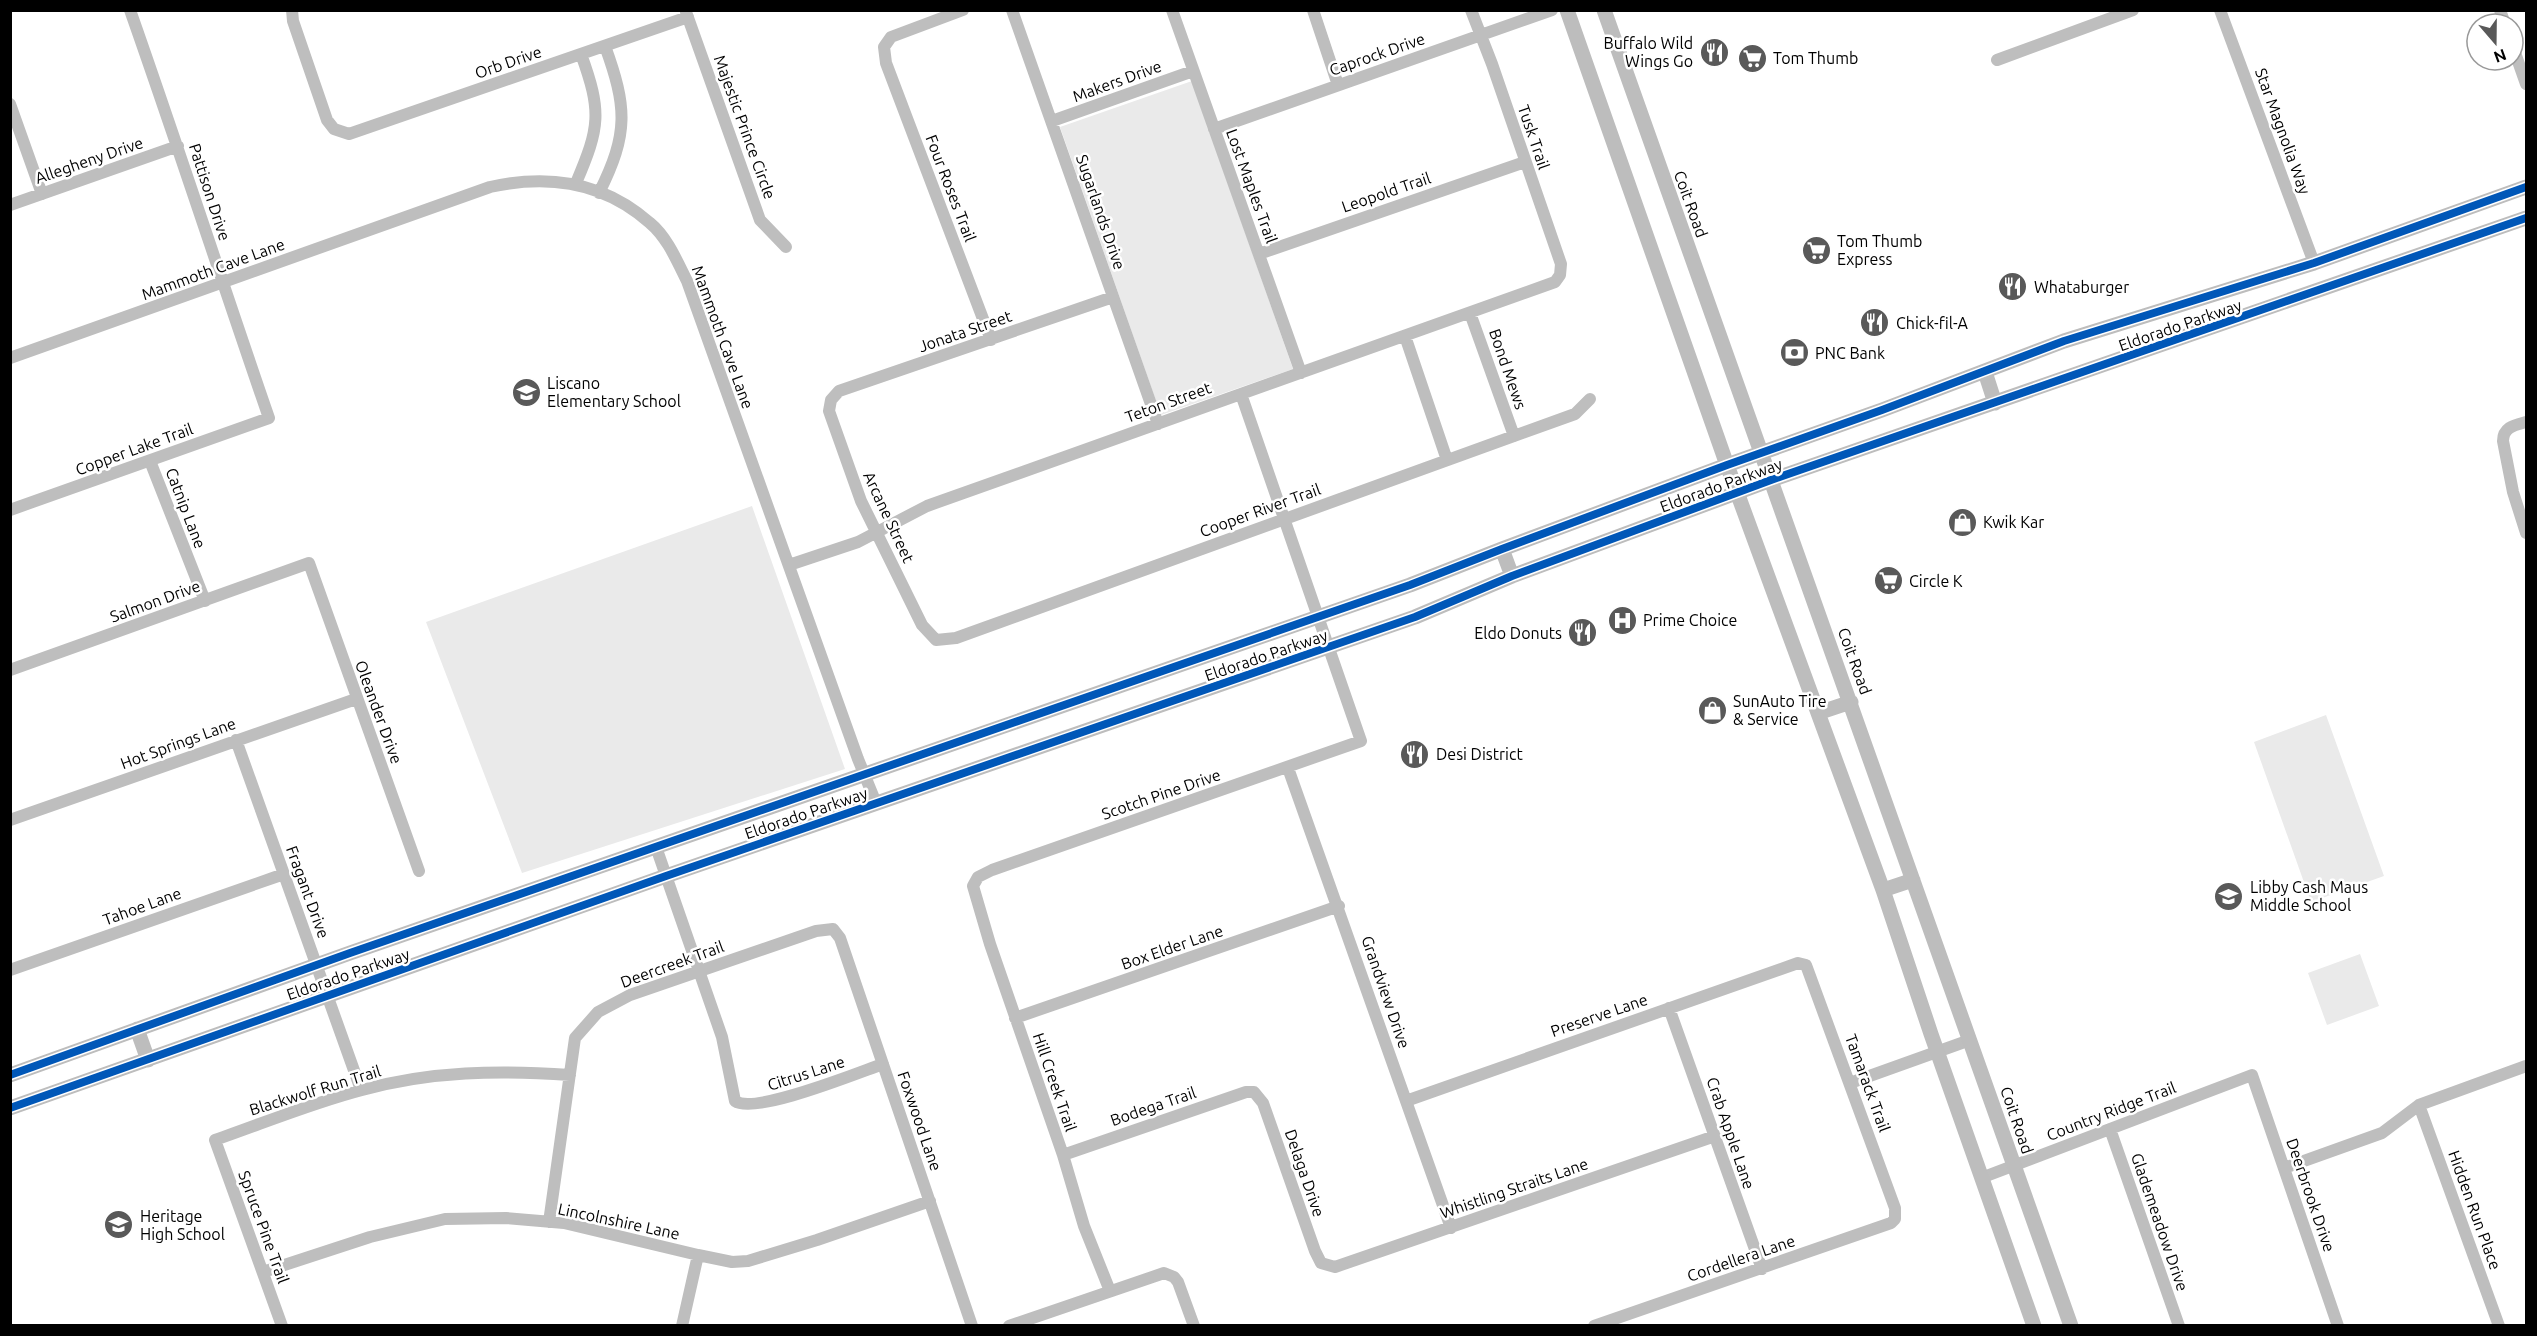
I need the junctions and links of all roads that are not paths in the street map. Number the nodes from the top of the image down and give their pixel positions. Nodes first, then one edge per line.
1 (130, 10) edge
2 (292, 10) edge
3 (963, 10) edge
4 (1012, 10) edge
5 (1172, 10) edge
6 (1313, 10) edge
7 (1471, 10) edge
8 (1552, 10) edge
9 (1568, 10) edge
10 (1604, 10) edge
11 (2133, 10) edge
12 (2220, 10) edge
13 (687, 14) edge
14 (1481, 35) junction
15 (605, 46) junction
16 (581, 54) junction
17 (1997, 60) dead end
18 (1193, 71) junction
19 (1338, 85) junction
20 (10, 105) edge
21 (1052, 121) junction
22 (1214, 129) junction
23 (178, 146) junction
24 (1525, 162) junction
25 (576, 183) junction
26 (2526, 187) edge
27 (599, 193) junction
28 (42, 194) junction
29 (10, 205) edge
30 (2526, 218) edge
31 (786, 247) dead end
32 (1258, 254) junction
33 (2314, 263) junction
34 (1560, 275) joint
35 (222, 283) junction
36 (2322, 290) junction
37 (1113, 297) junction
38 (1470, 313) junction
39 (1405, 336) junction
40 (991, 340) junction
41 (10, 358) edge
42 (1984, 372) junction
43 (1301, 373) junction
44 (1240, 394) junction
45 (1590, 399) dead end
46 (831, 400) joint
47 (1995, 403) junction
48 (269, 418) joint
49 (2526, 422) edge
50 (1158, 424) junction
51 (1514, 436) junction
52 (1761, 454) junction
53 (1447, 460) junction
54 (150, 461) junction
55 (1727, 465) junction
56 (1771, 480) junction
57 (1738, 494) junction
58 (10, 510) edge
59 (1284, 519) junction
60 (876, 532) junction
61 (2526, 533) edge
62 (1502, 549) junction
63 (309, 563) joint
64 (789, 565) junction
65 (1512, 576) junction
66 (205, 601) junction
67 (1318, 618) junction
68 (936, 640) joint
69 (1327, 648) junction
70 (10, 670) edge
71 (356, 699) junction
72 (1851, 702) junction
73 (1818, 713) junction
74 (236, 740) junction
75 (1288, 768) junction
76 (864, 776) junction
77 (876, 803) junction
78 (10, 820) edge
79 (656, 847) junction
80 (419, 871) dead end
81 (284, 874) junction
82 (666, 876) junction
83 (1913, 880) junction
84 (974, 882) joint
85 (1883, 890) junction
86 (1339, 906) junction
87 (833, 929) joint
88 (1803, 963) joint
89 (317, 965) junction
90 (10, 970) edge
91 (699, 972) junction
92 (328, 995) junction
93 (1669, 1008) junction
94 (1015, 1018) junction
95 (137, 1029) junction
96 (1970, 1040) junction
97 (1937, 1052) junction
98 (148, 1059) junction
99 (883, 1064) junction
100 (2526, 1066) edge
101 (10, 1075) edge
102 (570, 1075) junction
103 (2252, 1075) joint
104 (1851, 1083) junction
105 (361, 1090) junction
106 (1254, 1092) joint
107 (1406, 1101) junction
108 (2419, 1105) junction
109 (10, 1108) edge
110 (2110, 1129) junction
111 (1715, 1136) junction
112 (215, 1140) joint
113 (1063, 1155) junction
114 (2013, 1166) junction
115 (2284, 1168) junction
116 (1981, 1178) junction
117 (930, 1201) junction
118 (1896, 1217) joint
119 (549, 1222) junction
120 (1450, 1228) junction
121 (698, 1256) junction
122 (1324, 1265) joint
123 (1762, 1269) junction
124 (263, 1272) junction
125 (1110, 1291) junction
126 (282, 1326) edge
127 (682, 1326) edge
128 (972, 1326) edge
129 (1009, 1326) edge
130 (1194, 1326) edge
131 (1594, 1326) edge
132 (2034, 1326) edge
133 (2071, 1326) edge
134 (2179, 1326) edge
135 (2338, 1326) edge
136 (2499, 1326) edge

1 - 23 street, Pattison Drive
2 - 16 street, Orb Drive
3 - 40 street, Four Roses Trail
4 - 21 street, Sugarlands Drive
5 - 18 street, Lost Maples Trail
6 - 19 street
7 - 14 street, Tusk Trail
8 - 14 street, Caprock Drive
9 - 55 main road
10 - 52 main road, Coit Road
11 - 17 street
12 - 33 street, Star Magnolia Way
13 - 15 street, Orb Drive
13 - 31 street, Majestic Prince Circle
14 - 19 street, Caprock Drive
14 - 24 street, Tusk Trail
15 - 16 street, Orb Drive
15 - 27 street
16 - 25 street
18 - 21 street, Makers Drive
18 - 22 street, Lost Maples Trail
19 - 22 street, Caprock Drive
20 - 28 street
21 - 37 street, Sugarlands Drive
22 - 32 street, Lost Maples Trail
23 - 28 street, Allegheny Drive
23 - 35 street, Pattison Drive
24 - 32 street, Leopold Trail
24 - 34 street, Tusk Trail
25 - 27 street, Mammoth Cave Lane
25 - 35 street, Mammoth Cave Lane
26 - 33 main road, Eldorado Parkway
27 - 64 street, Mammoth Cave Lane
28 - 29 street, Allegheny Drive
30 - 36 main road, Eldorado Parkway
32 - 43 street, Lost Maples Trail
33 - 36 main road
33 - 42 main road, Eldorado Parkway
34 - 38 street, Teton Street
35 - 41 street, Mammoth Cave Lane
35 - 48 street, Pattison Drive
36 - 47 main road, Eldorado Parkway
37 - 40 street, Jonata Street
37 - 50 street, Sugarlands Drive
38 - 39 street, Teton Street
38 - 51 street, Bond Mews
39 - 43 street, Teton Street
39 - 53 street
40 - 46 street, Jonata Street
42 - 47 main road
42 - 52 main road, Eldorado Parkway
43 - 44 street, Teton Street
44 - 50 street, Teton Street
44 - 59 street
45 - 51 street, Cooper River Trail
46 - 60 street, Arcane Street
47 - 56 main road, Eldorado Parkway
48 - 54 street, Copper Lake Trail
49 - 61 street
50 - 60 street, Teton Street
51 - 53 street, Cooper River Trail
52 - 55 main road, Eldorado Parkway
52 - 56 main road, Coit Road
53 - 59 street, Cooper River Trail
54 - 58 street, Copper Lake Trail
54 - 66 street, Catnip Lane
55 - 57 main road
55 - 62 main road, Eldorado Parkway
56 - 57 main road, Eldorado Parkway
56 - 72 main road, Coit Road
57 - 65 main road, Eldorado Parkway
57 - 73 main road
59 - 67 street
59 - 68 street, Cooper River Trail
60 - 64 street, Teton Street
60 - 68 street, Arcane Street
62 - 65 main road
62 - 67 main road, Eldorado Parkway
63 - 66 street, Salmon Drive
63 - 71 street, Oleander Drive
64 - 76 street, Mammoth Cave Lane
65 - 69 main road, Eldorado Parkway
66 - 70 street, Salmon Drive
67 - 69 street
67 - 76 main road, Eldorado Parkway
69 - 75 street, Scotch Pine Drive
69 - 77 main road, Eldorado Parkway
71 - 74 street, Hot Springs Lane
71 - 80 street, Oleander Drive
72 - 73 main road
72 - 83 main road, Coit Road
73 - 85 main road
74 - 78 street, Hot Springs Lane
74 - 81 street, Fragant Drive
75 - 84 street, Scotch Pine Drive
75 - 86 street, Grandview Drive
76 - 77 street, Mammoth Cave Lane
76 - 79 main road, Eldorado Parkway
77 - 82 main road, Eldorado Parkway
79 - 82 street
79 - 89 main road, Eldorado Parkway
81 - 89 street, Fragant Drive
81 - 90 street, Tahoe Lane
82 - 91 street
82 - 92 main road, Eldorado Parkway
83 - 85 main road
83 - 96 main road, Coit Road
84 - 94 street, Hill Creek Trail
85 - 97 main road
86 - 94 street, Box Elder Lane
86 - 107 street, Grandview Drive
87 - 91 street, Deercreek Trail
87 - 99 street, Foxwood Lane
88 - 93 street, Preserve Lane
88 - 104 street, Tamarack Trail
89 - 92 street, Fragant Drive
89 - 95 main road, Eldorado Parkway
91 - 99 street, Citrus Lane
91 - 102 street, Deercreek Trail
92 - 98 main road, Eldorado Parkway
92 - 105 street, Fragant Drive
93 - 107 street, Preserve Lane
93 - 111 street, Crab Apple Lane
94 - 113 street, Hill Creek Trail
95 - 98 main road
95 - 101 main road, Eldorado Parkway
96 - 97 street
96 - 114 main road, Coit Road
97 - 104 street
97 - 116 main road
98 - 109 main road, Eldorado Parkway
99 - 117 street, Foxwood Lane
100 - 108 street
102 - 105 street, Blackwolf Run Trail
102 - 119 street, Deercreek Trail
103 - 110 street, Country Ridge Trail
103 - 115 street, Deerbrook Drive
104 - 118 street, Tamarack Trail
105 - 112 street, Blackwolf Run Trail
106 - 113 street, Bodega Trail
106 - 122 street, Delaga Drive
107 - 120 street, Grandview Drive
108 - 115 street
108 - 136 street, Hidden Run Place
110 - 114 street, Country Ridge Trail
110 - 134 street, Glademeadow Drive
111 - 120 street, Whistling Straits Lane
111 - 123 street, Crab Apple Lane
112 - 124 street, Spruce Pine Trail
113 - 125 street, Hill Creek Trail
114 - 116 street, Country Ridge Trail
114 - 133 main road, Coit Road
115 - 135 street, Deerbrook Drive
116 - 132 main road
117 - 121 street, Lincolnshire Lane
117 - 128 street, Foxwood Lane
118 - 123 street, Cordellera Lane
119 - 121 street, Lincolnshire Lane
119 - 124 street, Lincolnshire Lane
120 - 122 street, Whistling Straits Lane
121 - 127 street
123 - 131 street, Cordellera Lane
124 - 126 street, Spruce Pine Trail
125 - 129 street
125 - 130 street

